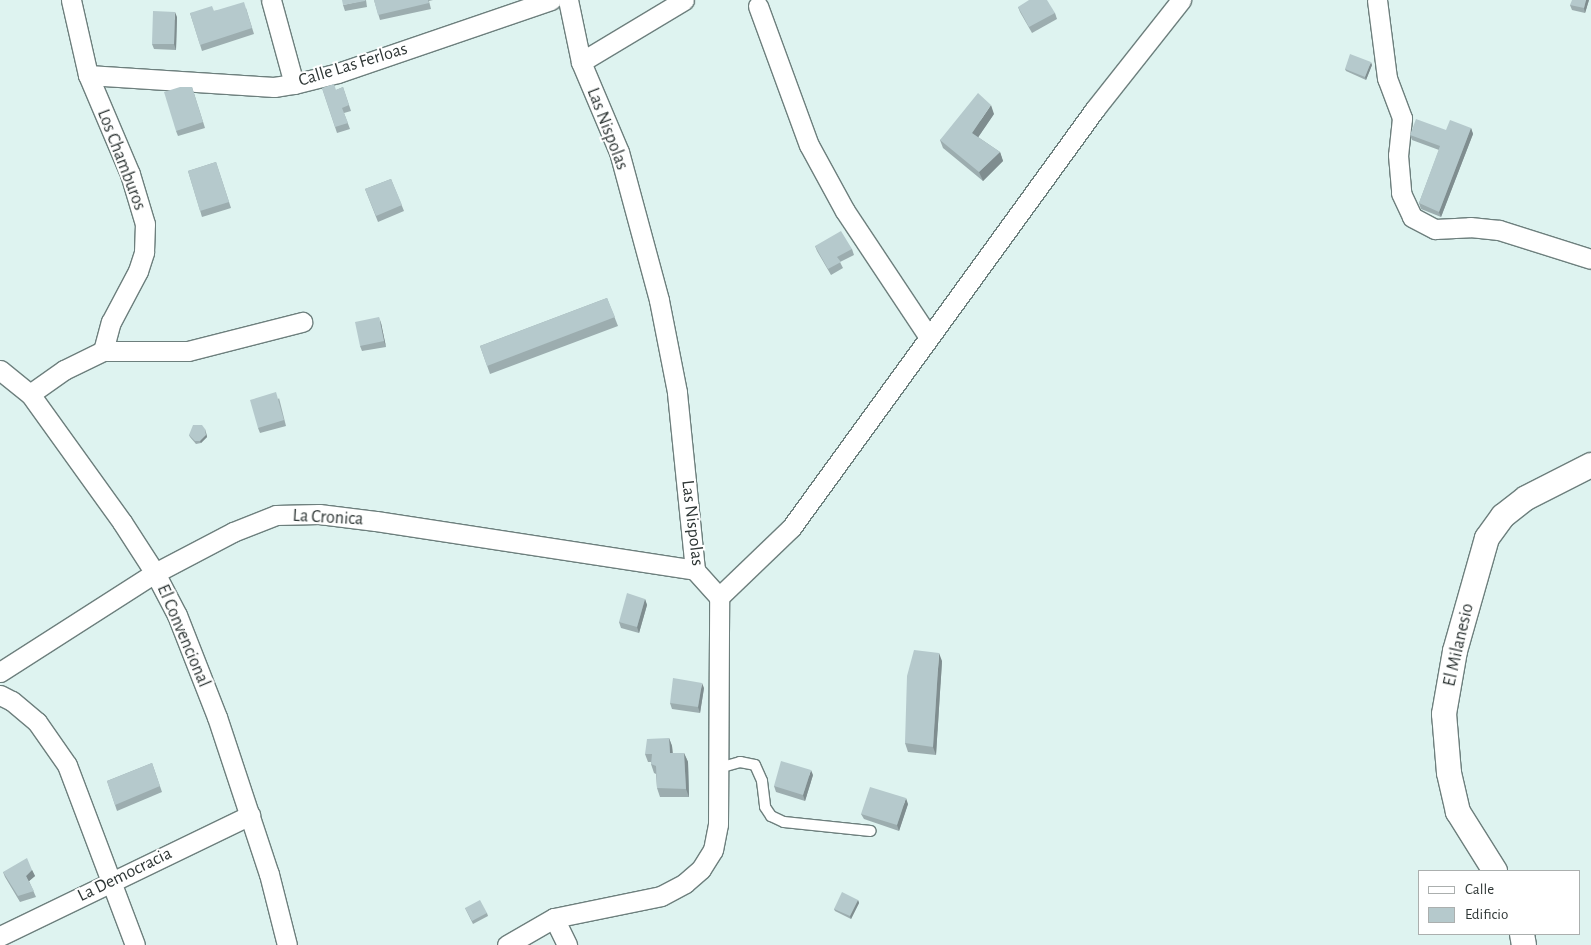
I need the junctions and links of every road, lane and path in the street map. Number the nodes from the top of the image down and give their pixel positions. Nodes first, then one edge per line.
1 (71, 0) edge
2 (271, 0) edge
3 (551, 0) edge
4 (568, 0) edge
5 (684, 0) edge
6 (1181, 0) edge
7 (1377, 0) edge
8 (758, 6) dead end
9 (581, 62) junction
10 (88, 75) junction
11 (294, 84) junction
12 (1591, 259) edge
13 (302, 322) dead end
14 (928, 336) junction
15 (103, 351) junction
16 (0, 370) edge
17 (30, 394) junction
18 (1591, 466) edge
19 (695, 570) junction
20 (155, 573) junction
21 (719, 597) junction
22 (0, 672) edge
23 (0, 695) edge
24 (719, 768) junction
25 (250, 815) junction
26 (871, 831) dead end
27 (1494, 870) edge
28 (109, 883) junction
29 (554, 918) junction
30 (0, 936) edge
31 (135, 945) edge
32 (287, 945) edge
33 (507, 945) edge
34 (568, 945) edge

1 - 10 street, Los Chamburos
2 - 11 street
3 - 11 street, Calle Las Ferloas
4 - 9 street, Las Nispolas
5 - 9 street
6 - 14 street
7 - 12 street
8 - 14 street
9 - 19 street, Las Nispolas
10 - 11 street, Calle Las Ferloas
10 - 15 street, Los Chamburos
13 - 15 street
14 - 21 street
15 - 17 street
16 - 17 street, El Convencional
17 - 20 street, El Convencional
18 - 27 street, El Milanesio
19 - 20 street, La Cronica
19 - 21 street, Las Nispolas
20 - 22 street, La Cronica
20 - 25 street, El Convencional
21 - 24 street
23 - 28 street
24 - 26 lane
24 - 29 street
25 - 28 street, La Democracia
25 - 32 street, El Convencional
28 - 30 street, La Democracia
28 - 31 street
29 - 33 street
29 - 34 street

